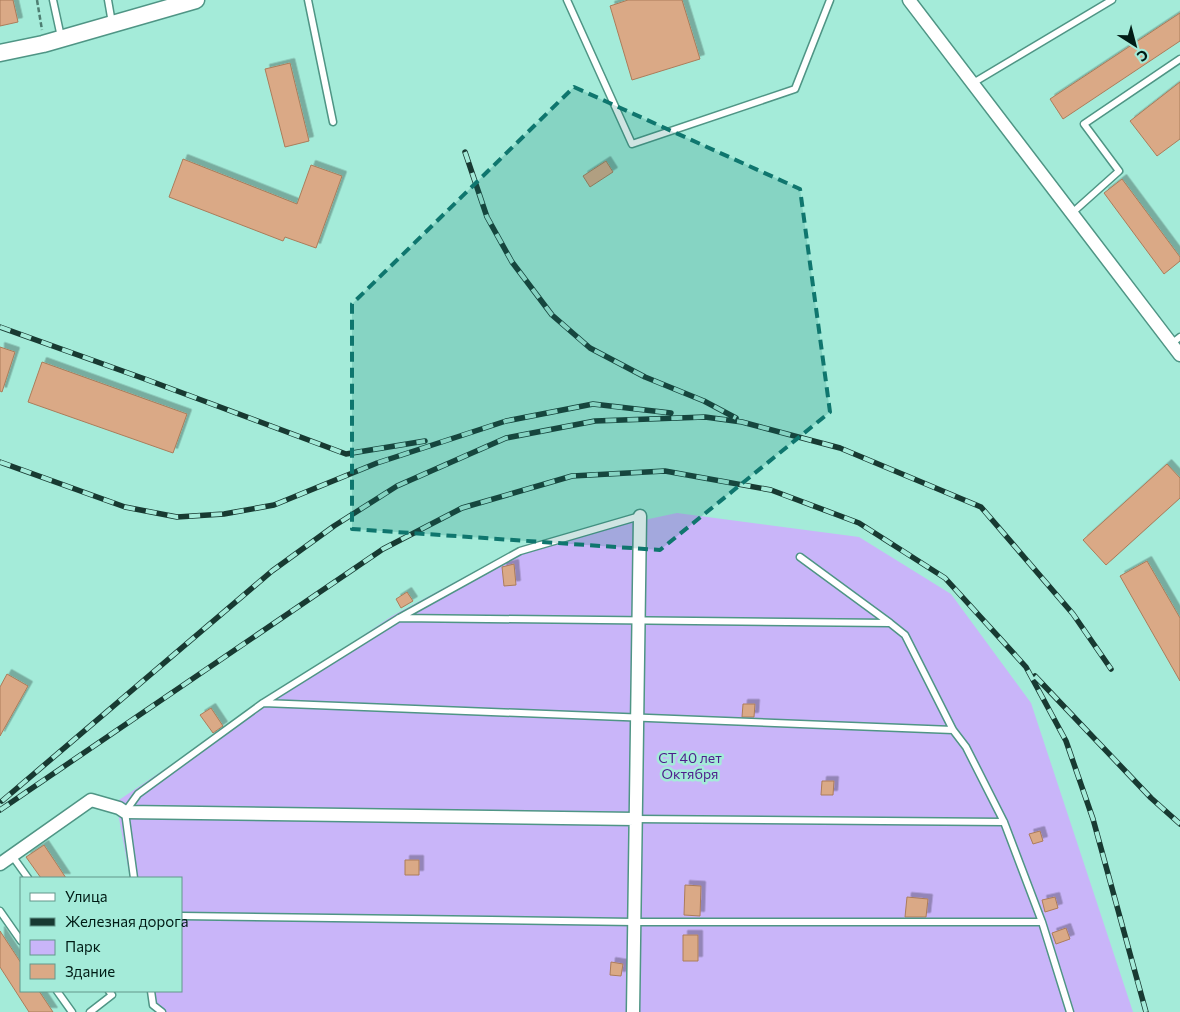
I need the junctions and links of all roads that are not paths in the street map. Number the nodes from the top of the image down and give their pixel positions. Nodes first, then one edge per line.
1 (52, 0) edge
2 (108, 0) edge
3 (196, 0) edge
4 (308, 0) edge
5 (566, 0) edge
6 (830, 0) edge
7 (909, 0) edge
8 (1112, 0) edge
9 (112, 24) junction
10 (61, 39) junction
11 (0, 53) edge
12 (1180, 59) edge
13 (973, 84) junction
14 (333, 122) dead end
15 (1072, 213) junction
16 (1176, 340) edge
17 (1180, 355) edge
18 (640, 516) joint
19 (800, 557) dead end
20 (399, 618) junction
21 (638, 620) junction
22 (890, 623) junction
23 (263, 703) junction
24 (636, 719) junction
25 (953, 730) junction
26 (125, 812) junction
27 (634, 819) junction
28 (1004, 822) junction
29 (13, 857) junction
30 (0, 864) edge
31 (27, 877) edge
32 (134, 877) edge
33 (0, 911) edge
34 (182, 916) edge
35 (634, 922) junction
36 (1042, 922) junction
37 (20, 939) edge
38 (58, 992) edge
39 (109, 992) edge
40 (151, 992) edge
41 (72, 1012) edge
42 (90, 1012) edge
43 (162, 1012) edge
44 (633, 1012) edge
45 (1070, 1012) edge

1 - 10 lane
2 - 9 lane
3 - 9 street
4 - 14 lane
5 - 6 lane
7 - 13 street
8 - 13 lane
9 - 10 street
10 - 11 street
12 - 15 lane
13 - 15 street
15 - 16 street
16 - 17 street
18 - 20 lane
18 - 21 street
19 - 22 lane
20 - 21 lane
20 - 23 lane
21 - 22 lane
21 - 24 street
22 - 25 lane
23 - 24 lane
23 - 26 lane
24 - 25 lane
24 - 27 street
25 - 28 lane
26 - 27 street
26 - 29 street
26 - 32 lane
27 - 28 lane
27 - 35 street
28 - 36 lane
29 - 30 street
29 - 31 lane
33 - 37 lane
34 - 35 lane
35 - 36 lane
35 - 44 street
36 - 45 lane
38 - 41 lane
39 - 42 lane
40 - 43 lane

